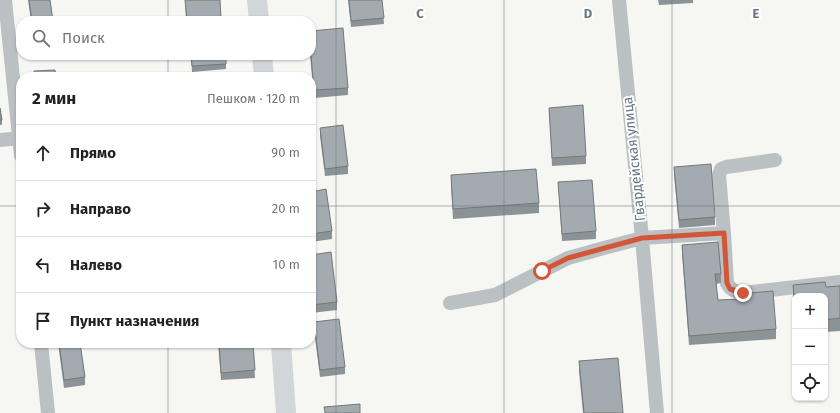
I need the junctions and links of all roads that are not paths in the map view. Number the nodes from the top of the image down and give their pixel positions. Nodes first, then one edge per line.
1 (5, 0) edge
2 (257, 0) edge
3 (619, 0) edge
4 (259, 16) edge
5 (262, 60) edge
6 (264, 72) edge
7 (16, 102) edge
8 (16, 139) edge
9 (0, 140) edge
10 (775, 160) dead end
11 (724, 233) junction
12 (642, 238) junction
13 (840, 282) edge
14 (450, 303) dead end
15 (42, 348) edge
16 (281, 348) edge
17 (48, 413) edge
18 (286, 413) edge
19 (657, 413) edge

1 - 7 street
2 - 4 main road
3 - 12 street, Гвардейская улица
5 - 6 main road
8 - 9 street
10 - 11 street
11 - 12 street
11 - 13 street
12 - 14 street
12 - 19 street, Гвардейская улица
15 - 17 street
16 - 18 main road

